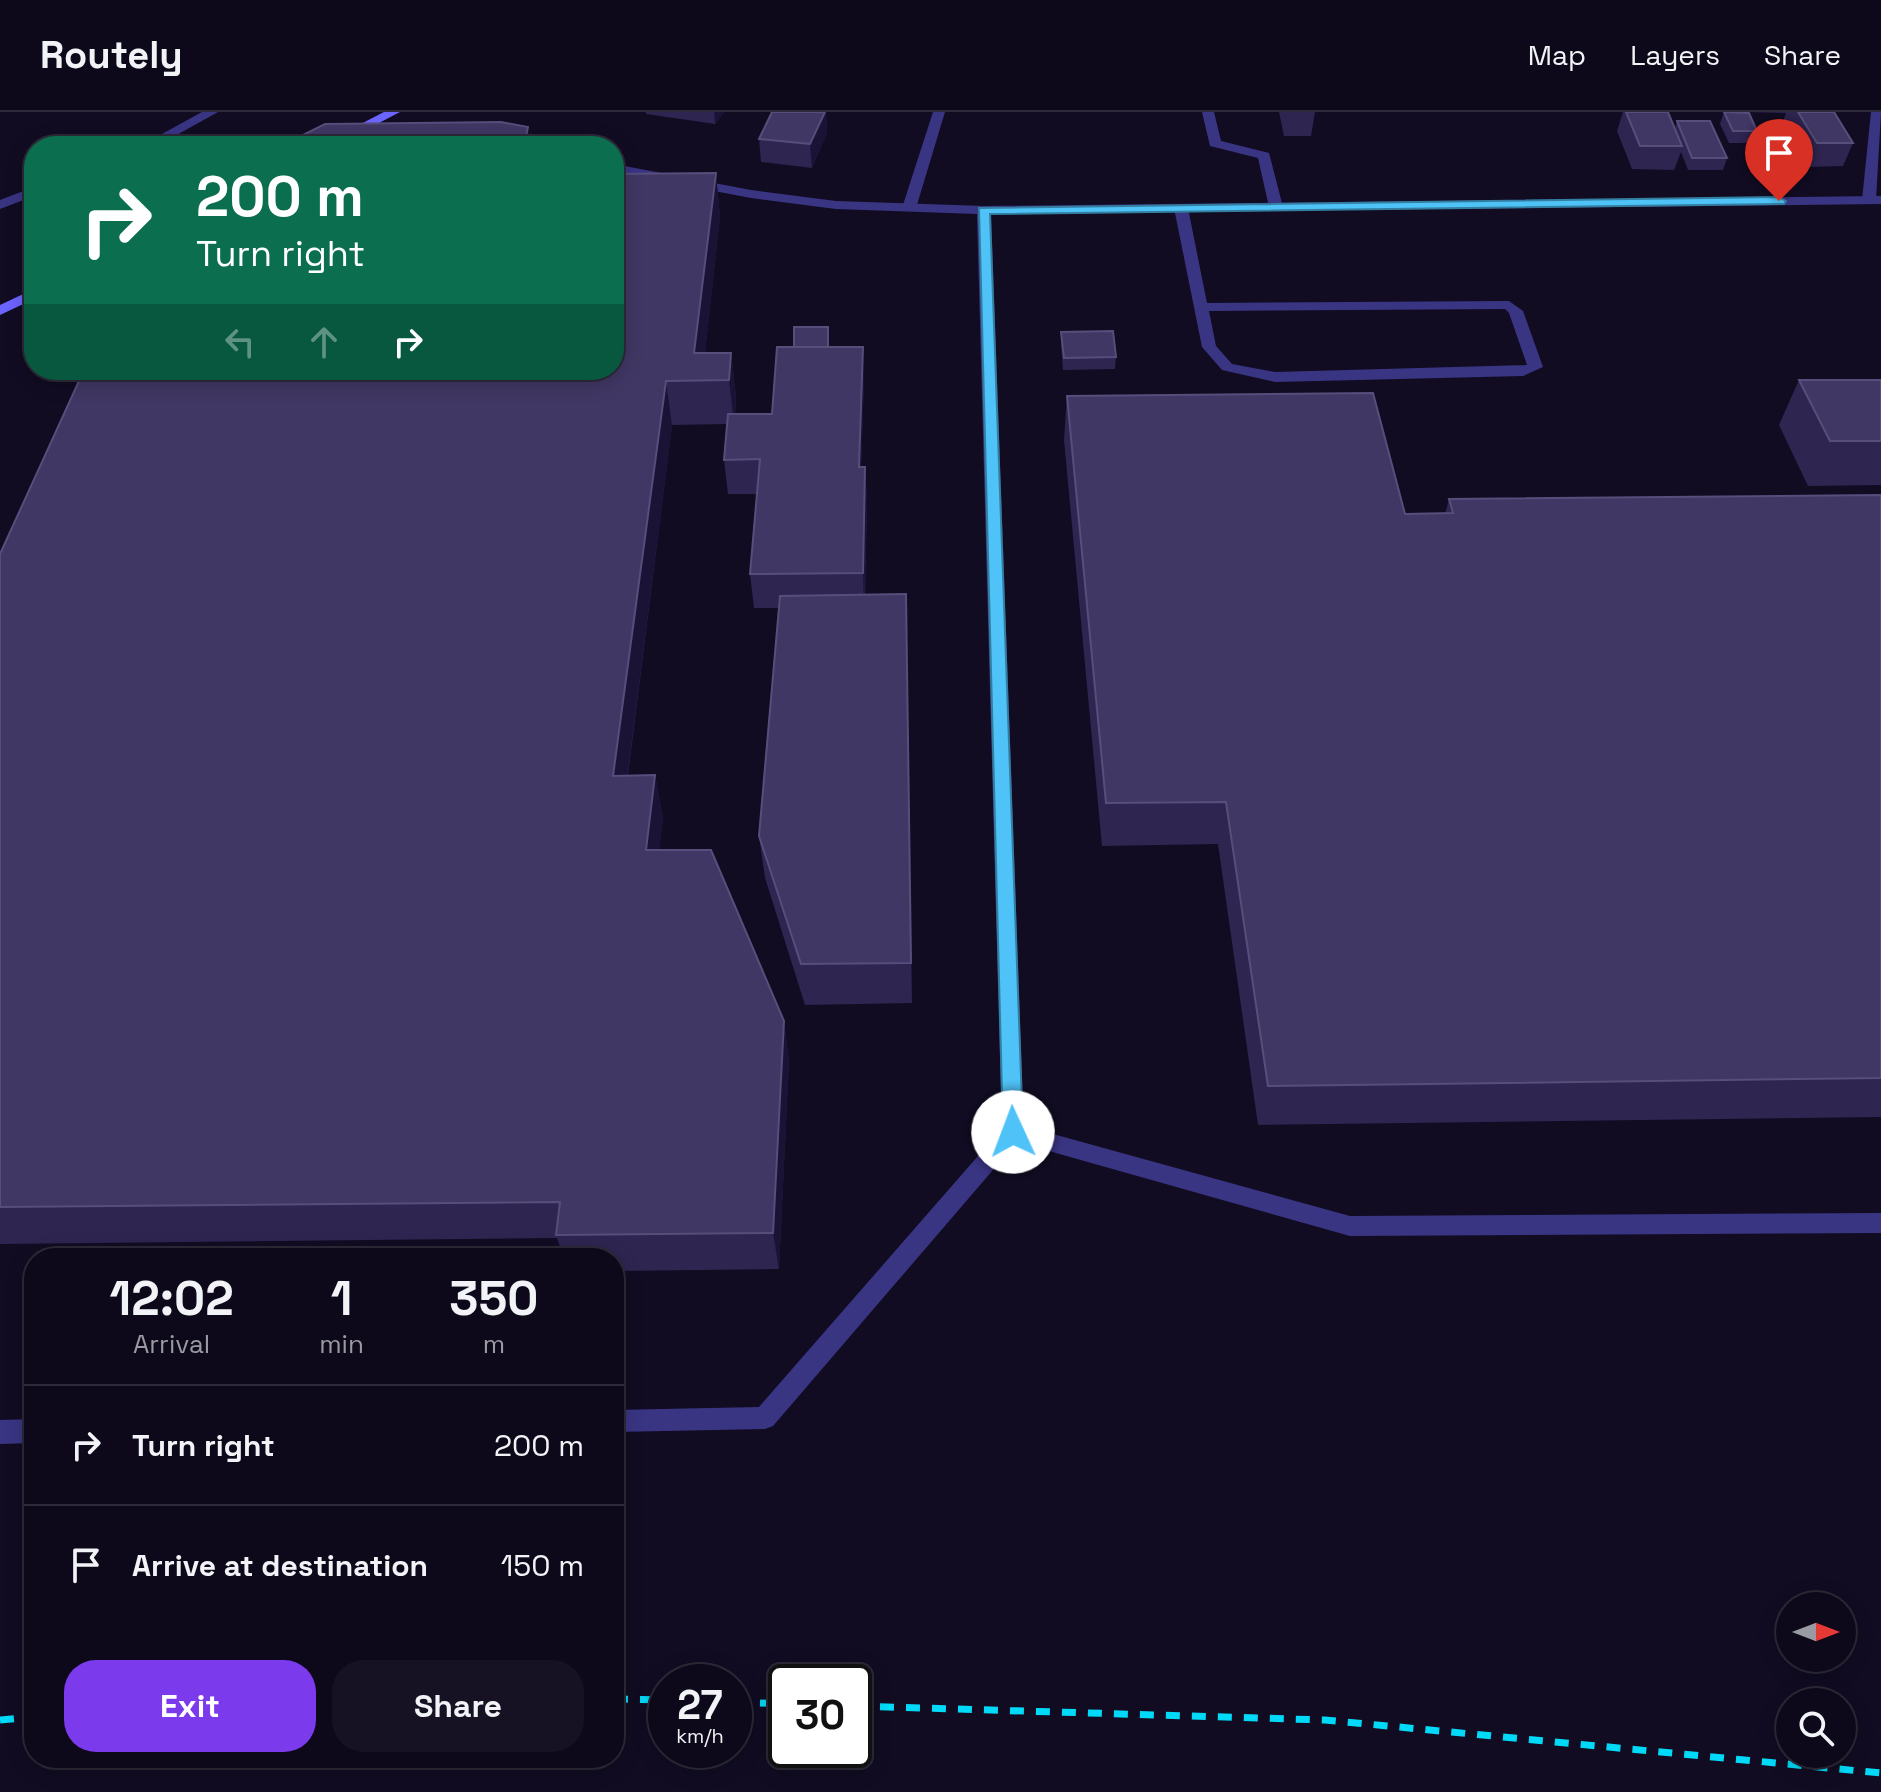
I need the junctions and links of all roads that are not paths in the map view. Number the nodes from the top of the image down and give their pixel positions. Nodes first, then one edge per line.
1 (212, 112) edge
2 (394, 112) edge
3 (938, 112) edge
4 (1208, 112) edge
5 (1877, 112) edge
6 (371, 123) junction
7 (402, 129) edge
8 (166, 136) edge
9 (345, 136) edge
10 (624, 170) edge
11 (24, 195) edge
12 (1875, 200) edge
13 (0, 205) edge
14 (1276, 207) junction
15 (909, 208) junction
16 (1181, 208) junction
17 (984, 210) junction
18 (24, 298) edge
19 (1201, 307) junction
20 (0, 311) edge
21 (1013, 1132) junction
22 (1881, 1223) edge
23 (624, 1421) edge
24 (24, 1431) edge
25 (0, 1432) edge

1 - 8 street
2 - 6 main road
3 - 15 street
4 - 14 street
5 - 12 street
6 - 7 street
6 - 9 main road
10 - 15 street
11 - 13 street
12 - 14 street
14 - 16 street
15 - 17 street
16 - 17 street
16 - 19 street
17 - 21 street
18 - 20 main road
19 - 19 street
21 - 22 street
21 - 23 street
24 - 25 street

